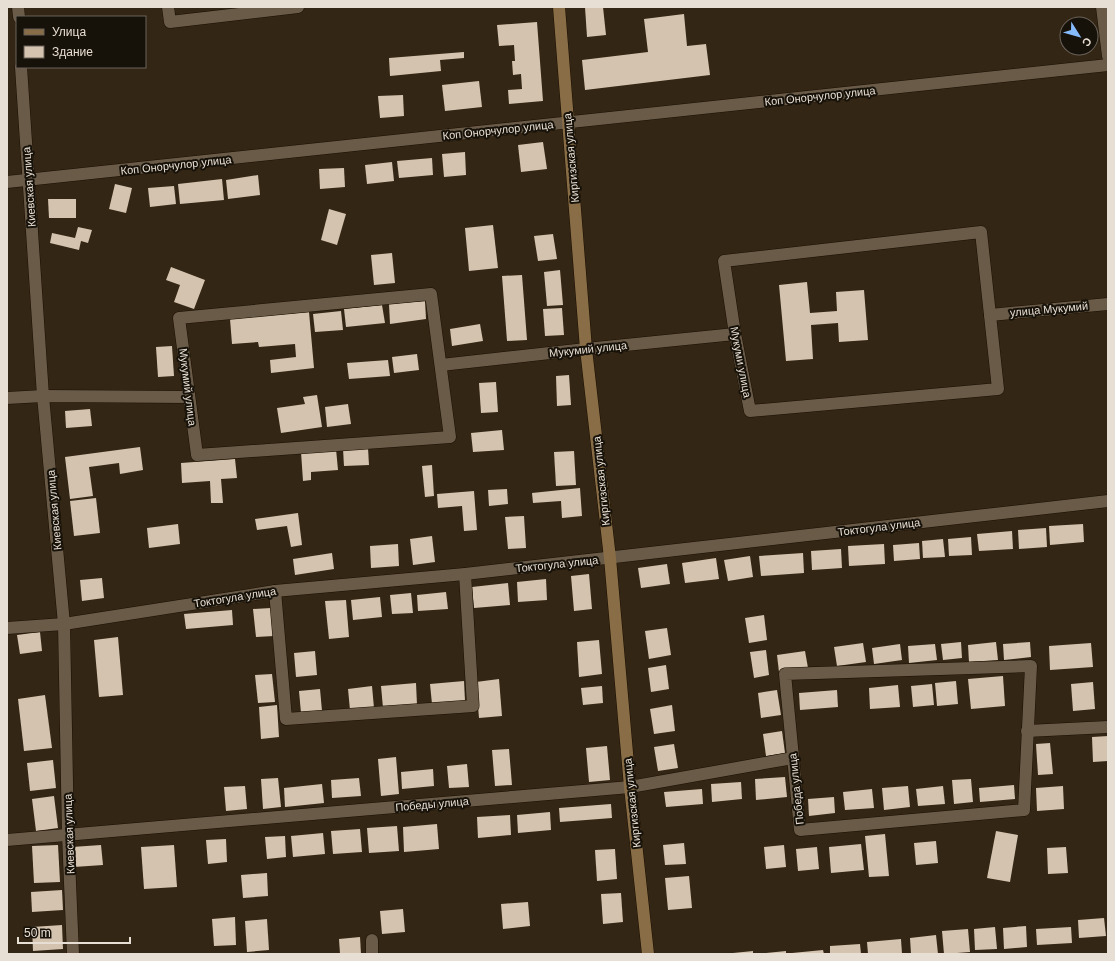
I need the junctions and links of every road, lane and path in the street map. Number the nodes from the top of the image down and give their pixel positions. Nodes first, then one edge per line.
1 (168, 7) edge
2 (298, 7) edge
3 (559, 7) edge
4 (1102, 7) edge
5 (1108, 56) edge
6 (1108, 65) edge
7 (21, 68) edge
8 (568, 123) junction
9 (28, 181) junction
10 (7, 182) edge
11 (1108, 304) edge
12 (990, 315) junction
13 (735, 334) junction
14 (586, 349) junction
15 (441, 365) junction
16 (43, 396) junction
17 (189, 397) junction
18 (7, 398) edge
19 (1108, 501) edge
20 (610, 558) junction
21 (465, 574) junction
22 (275, 591) junction
23 (64, 624) junction
24 (7, 628) edge
25 (1108, 726) edge
26 (1027, 731) junction
27 (793, 758) junction
28 (630, 787) junction
29 (68, 835) junction
30 (7, 840) edge
31 (372, 940) dead end
32 (73, 954) edge
33 (372, 954) edge
34 (648, 954) edge

1 - 2 street
3 - 8 street, Киргизская улица
4 - 5 street
6 - 8 street, Коп Онорчулор улица
7 - 9 street, Киевская улица
8 - 9 street, Коп Онорчулор улица
8 - 14 street, Киргизская улица
9 - 10 street, Коп Онорчулор улица
9 - 16 street, Киевская улица
11 - 12 street, улица Мукумий
12 - 13 street, Мукуми улица
12 - 13 street, Мукуми улица
13 - 14 street, Мукумий улица
14 - 15 street, Мукумий улица
14 - 20 street, Киргизская улица
15 - 17 street, Мукумий улица
15 - 17 street, Мукумий улица
16 - 17 street
16 - 18 street
16 - 23 street, Киевская улица
19 - 20 street, Токтогула улица
20 - 21 street, Токтогула улица
20 - 28 street, Киргизская улица
21 - 22 street, Токтогула улица
21 - 22 street
22 - 23 street, Токтогула улица
23 - 24 street, Токтогула улица
23 - 29 street, Киевская улица
25 - 26 street
26 - 27 street, Победа улица
26 - 27 street, Победа улица
27 - 28 street, Победы улица
28 - 29 street, Победы улица
28 - 34 street, Киргизская улица
29 - 30 street, Победы улица
29 - 32 street, Киевская улица
31 - 33 street

